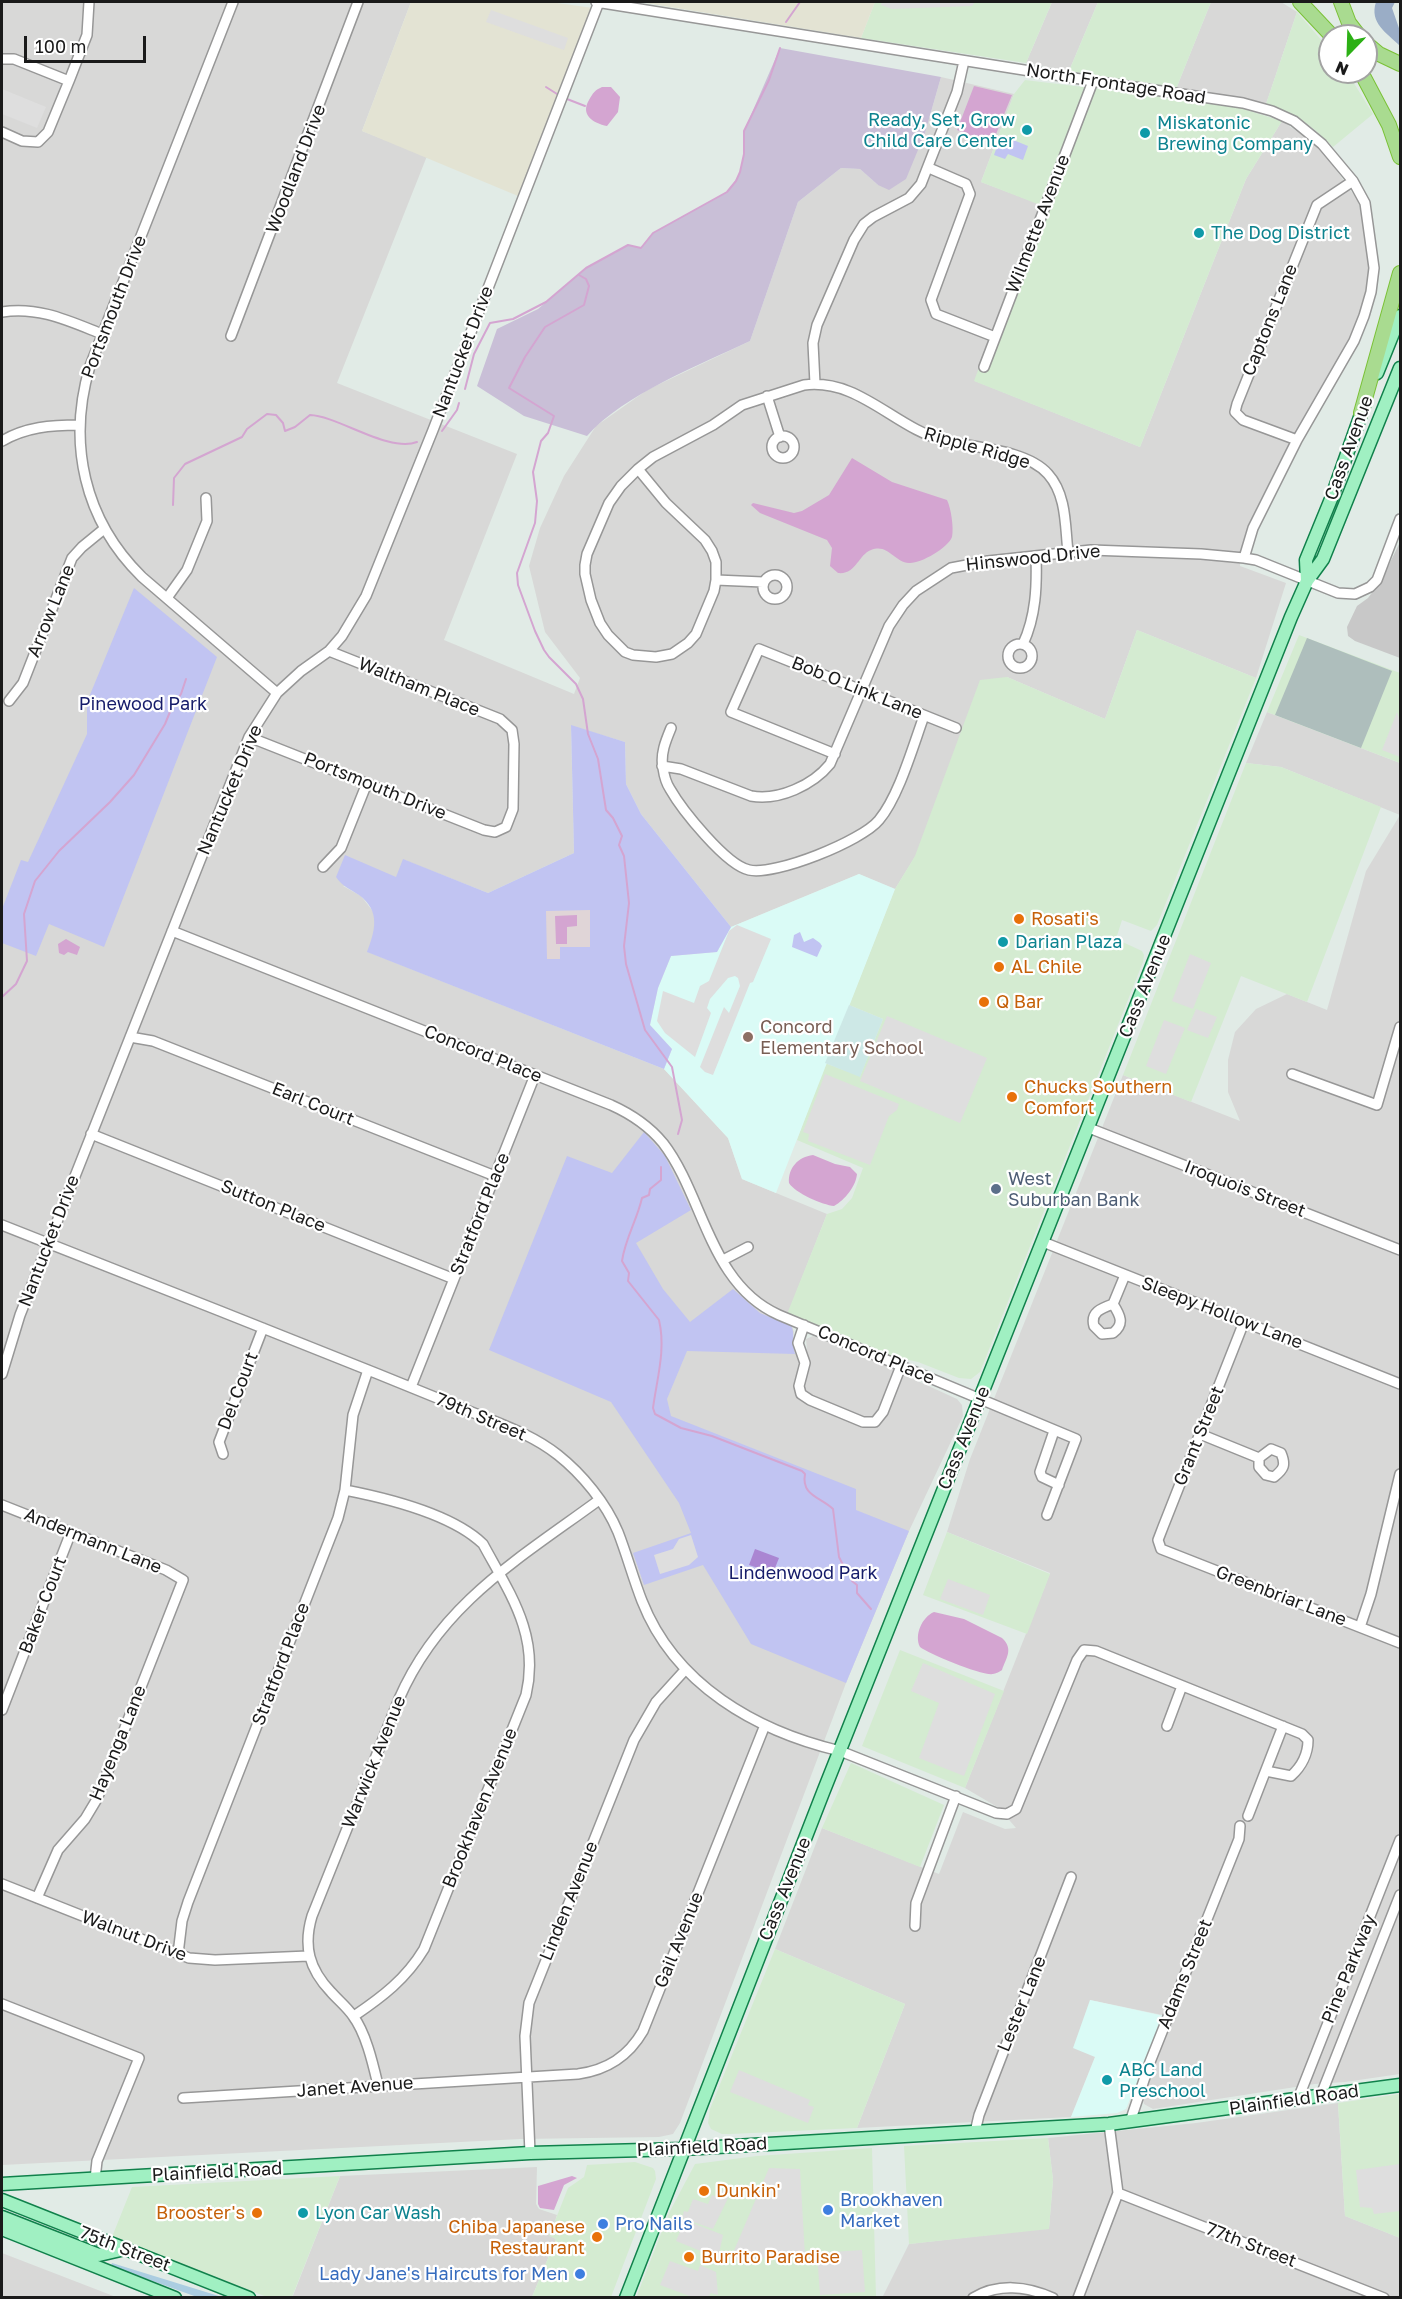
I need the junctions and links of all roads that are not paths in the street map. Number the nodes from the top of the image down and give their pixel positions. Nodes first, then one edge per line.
1 (89, 2) edge
2 (233, 2) edge
3 (358, 2) edge
4 (596, 2) edge
5 (1300, 2) edge
6 (1341, 2) edge
7 (1321, 24) edge
8 (1350, 24) edge
9 (1378, 53) edge
10 (2, 59) edge
11 (964, 61) junction
12 (1401, 64) edge
13 (69, 81) junction
14 (1093, 81) junction
15 (1367, 84) edge
16 (2, 132) edge
17 (1401, 157) edge
18 (929, 168) junction
19 (1353, 182) junction
20 (1401, 273) edge
21 (2, 312) edge
22 (1401, 316) edge
23 (102, 334) junction
24 (231, 336) dead end
25 (995, 337) junction
26 (984, 367) dead end
27 (1401, 368) edge
28 (815, 384) junction
29 (767, 396) junction
30 (1361, 412) junction
31 (79, 425) junction
32 (780, 437) dead end
33 (1297, 440) junction
34 (2, 441) edge
35 (638, 469) junction
36 (206, 498) dead end
37 (1401, 519) edge
38 (104, 529) junction
39 (1068, 552) junction
40 (1036, 556) junction
41 (1244, 558) junction
42 (716, 580) junction
43 (1307, 581) junction
44 (763, 582) dead end
45 (167, 598) junction
46 (1023, 644) dead end
47 (329, 651) junction
48 (277, 693) junction
49 (860, 694) junction
50 (9, 701) dead end
51 (924, 716) junction
52 (671, 728) dead end
53 (956, 728) dead end
54 (249, 737) junction
55 (835, 754) junction
56 (662, 765) junction
57 (367, 783) junction
58 (501, 830) joint
59 (323, 867) dead end
60 (172, 931) junction
61 (1401, 1027) edge
62 (130, 1037) junction
63 (1292, 1074) dead end
64 (535, 1075) junction
65 (1089, 1128) junction
66 (92, 1134) junction
67 (495, 1176) junction
68 (2, 1225) edge
69 (1043, 1242) junction
70 (48, 1244) junction
71 (748, 1247) dead end
72 (1401, 1250) edge
73 (723, 1260) junction
74 (1125, 1275) junction
75 (454, 1279) junction
76 (1113, 1304) dead end
77 (1244, 1322) junction
78 (804, 1325) junction
79 (263, 1328) junction
80 (901, 1366) junction
81 (368, 1370) junction
82 (2, 1374) edge
83 (1401, 1384) edge
84 (411, 1387) junction
85 (979, 1400) junction
86 (1054, 1431) junction
87 (1200, 1434) junction
88 (223, 1454) dead end
89 (1259, 1458) dead end
90 (1401, 1474) edge
91 (1059, 1485) junction
92 (345, 1490) junction
93 (599, 1500) junction
94 (2, 1505) edge
95 (1047, 1515) dead end
96 (71, 1532) junction
97 (1161, 1550) joint
98 (499, 1574) junction
99 (183, 1580) joint
100 (1360, 1628) junction
101 (1401, 1643) edge
102 (685, 1670) junction
103 (1182, 1686) junction
104 (2, 1710) edge
105 (765, 1725) junction
106 (1167, 1726) dead end
107 (1283, 1726) junction
108 (840, 1751) junction
109 (1266, 1771) junction
110 (956, 1796) junction
111 (1248, 1816) dead end
112 (1240, 1826) dead end
113 (1401, 1840) edge
114 (1071, 1876) dead end
115 (2, 1884) edge
116 (1401, 1895) edge
117 (37, 1898) junction
118 (915, 1926) dead end
119 (1360, 1940) junction
120 (1380, 1947) junction
121 (178, 1953) junction
122 (308, 1956) junction
123 (2, 2004) edge
124 (354, 2016) junction
125 (526, 2077) junction
126 (378, 2085) junction
127 (1401, 2085) edge
128 (1321, 2095) junction
129 (183, 2098) dead end
130 (1298, 2099) junction
131 (1130, 2122) junction
132 (1108, 2124) junction
133 (975, 2132) junction
134 (683, 2149) junction
135 (530, 2153) junction
136 (96, 2178) junction
137 (2, 2184) edge
138 (1118, 2193) junction
139 (2, 2200) edge
140 (2, 2217) edge
141 (2, 2229) edge
142 (125, 2249) junction
143 (622, 2297) edge
144 (175, 2298) edge
145 (249, 2298) edge
146 (972, 2298) edge
147 (1053, 2298) edge
148 (1078, 2298) edge
149 (1384, 2298) edge

1 - 13 street
2 - 23 street, Portsmouth Drive
3 - 24 street, Woodland Drive
4 - 11 street, North Frontage Road
4 - 47 street, Nantucket Drive
5 - 7 highway
6 - 8 highway
9 - 12 highway
10 - 13 street
11 - 14 street, North Frontage Road
11 - 18 street
13 - 16 street
14 - 19 street, North Frontage Road
14 - 25 street, Wilmette Avenue
15 - 17 highway
18 - 25 street
18 - 28 street
19 - 33 street, North Frontage Road
19 - 33 street, Captons Lane
20 - 30 highway
21 - 23 street
22 - 30 main road, Cass Avenue
23 - 31 street, Portsmouth Drive
25 - 26 street, Wilmette Avenue
27 - 43 main road, Cass Avenue
28 - 29 street, Ripple Ridge
28 - 39 street, Ripple Ridge
29 - 32 street
29 - 35 street, Ripple Ridge
30 - 43 main road, Cass Avenue
31 - 34 street
31 - 38 street, Portsmouth Drive
33 - 41 street, North Frontage Road
35 - 42 street, Ripple Ridge
35 - 42 street, Ripple Ridge
36 - 45 street
37 - 43 street
38 - 45 street, Portsmouth Drive
38 - 50 street, Arrow Lane
39 - 40 street, Hinswood Drive
39 - 41 street, Hinswood Drive
40 - 46 street
40 - 49 street, Hinswood Drive
41 - 43 street
42 - 44 street
43 - 65 main road, Cass Avenue
45 - 48 street, Portsmouth Drive
47 - 48 street, Nantucket Drive
47 - 58 street, Waltham Place
48 - 54 street, Nantucket Drive
49 - 51 street, Bob O Link Lane
49 - 55 street, Hinswood Drive
49 - 55 street, Bob O Link Lane
51 - 53 street, Bob O Link Lane
51 - 56 street
52 - 56 street
54 - 57 street, Portsmouth Drive
54 - 60 street, Nantucket Drive
55 - 56 street, Hinswood Drive
57 - 58 street, Portsmouth Drive
57 - 59 street
60 - 62 street, Nantucket Drive
60 - 64 street, Concord Place
61 - 63 street
62 - 66 street, Nantucket Drive
62 - 67 street, Earl Court
64 - 67 street, Stratford Place
64 - 73 street, Concord Place
65 - 69 main road, Cass Avenue
65 - 72 street, Iroquois Street
66 - 70 street, Nantucket Drive
66 - 75 street, Sutton Place
67 - 75 street, Stratford Place
68 - 70 street, 79th Street
69 - 74 street, Sleepy Hollow Lane
69 - 85 main road, Cass Avenue
70 - 79 street, 79th Street
70 - 82 street, Nantucket Drive
71 - 73 street
73 - 78 street, Concord Place
74 - 76 street
74 - 77 street, Sleepy Hollow Lane
75 - 84 street, Stratford Place
77 - 83 street, Sleepy Hollow Lane
77 - 87 street, Grant Street
78 - 80 street, Concord Place
78 - 80 street
79 - 81 street, 79th Street
79 - 88 street, Del Court
80 - 85 street, Concord Place
81 - 84 street, 79th Street
81 - 92 street, Stratford Place
84 - 93 street, 79th Street
85 - 86 street, Concord Place
85 - 108 main road, Cass Avenue
86 - 91 street
86 - 91 street, Concord Place
87 - 89 street
87 - 97 street, Grant Street
90 - 100 street
91 - 95 street
92 - 98 street, Brookhaven Avenue
92 - 121 street, Stratford Place
93 - 98 street, Warwick Avenue
93 - 102 street, 79th Street
94 - 96 street, Andermann Lane
96 - 99 street, Andermann Lane
96 - 104 street, Baker Court
97 - 100 street, Greenbriar Lane
98 - 122 street, Warwick Avenue
98 - 124 street, Brookhaven Avenue
99 - 117 street, Hayenga Lane
100 - 101 street, Greenbriar Lane
102 - 105 street, 79th Street
102 - 125 street, Linden Avenue
103 - 106 street
103 - 107 street
103 - 110 street, 79th Street
105 - 108 street, 79th Street
105 - 125 street, Gail Avenue
107 - 109 street
107 - 109 street
108 - 110 street, 79th Street
108 - 134 main road, Cass Avenue
109 - 111 street
110 - 118 street
112 - 131 street, Adams Street
113 - 119 street, Pine Parkway
114 - 133 street, Lester Lane
115 - 117 street, Walnut Drive
116 - 120 street, Pine Parkway
117 - 121 street, Walnut Drive
119 - 120 street
119 - 130 street, Pine Parkway
120 - 128 street, Pine Parkway
121 - 122 street, Walnut Drive
122 - 124 street
123 - 136 street
124 - 126 street
125 - 126 street, Janet Avenue
125 - 135 street, Linden Avenue
126 - 129 street, Janet Avenue
127 - 128 main road, Plainfield Road
128 - 130 main road, Plainfield Road
130 - 131 main road, Plainfield Road
131 - 132 main road, Plainfield Road
132 - 133 main road, Plainfield Road
132 - 138 street
133 - 134 main road, Plainfield Road
134 - 135 main road, Plainfield Road
134 - 143 main road, Cass Avenue
135 - 136 main road, Plainfield Road
136 - 137 main road, Plainfield Road
138 - 148 street
138 - 149 street, 77th Street
139 - 142 main road, 75th Street
140 - 142 main road
141 - 144 main road, 75th Street
142 - 145 main road, 75th Street
146 - 147 street

